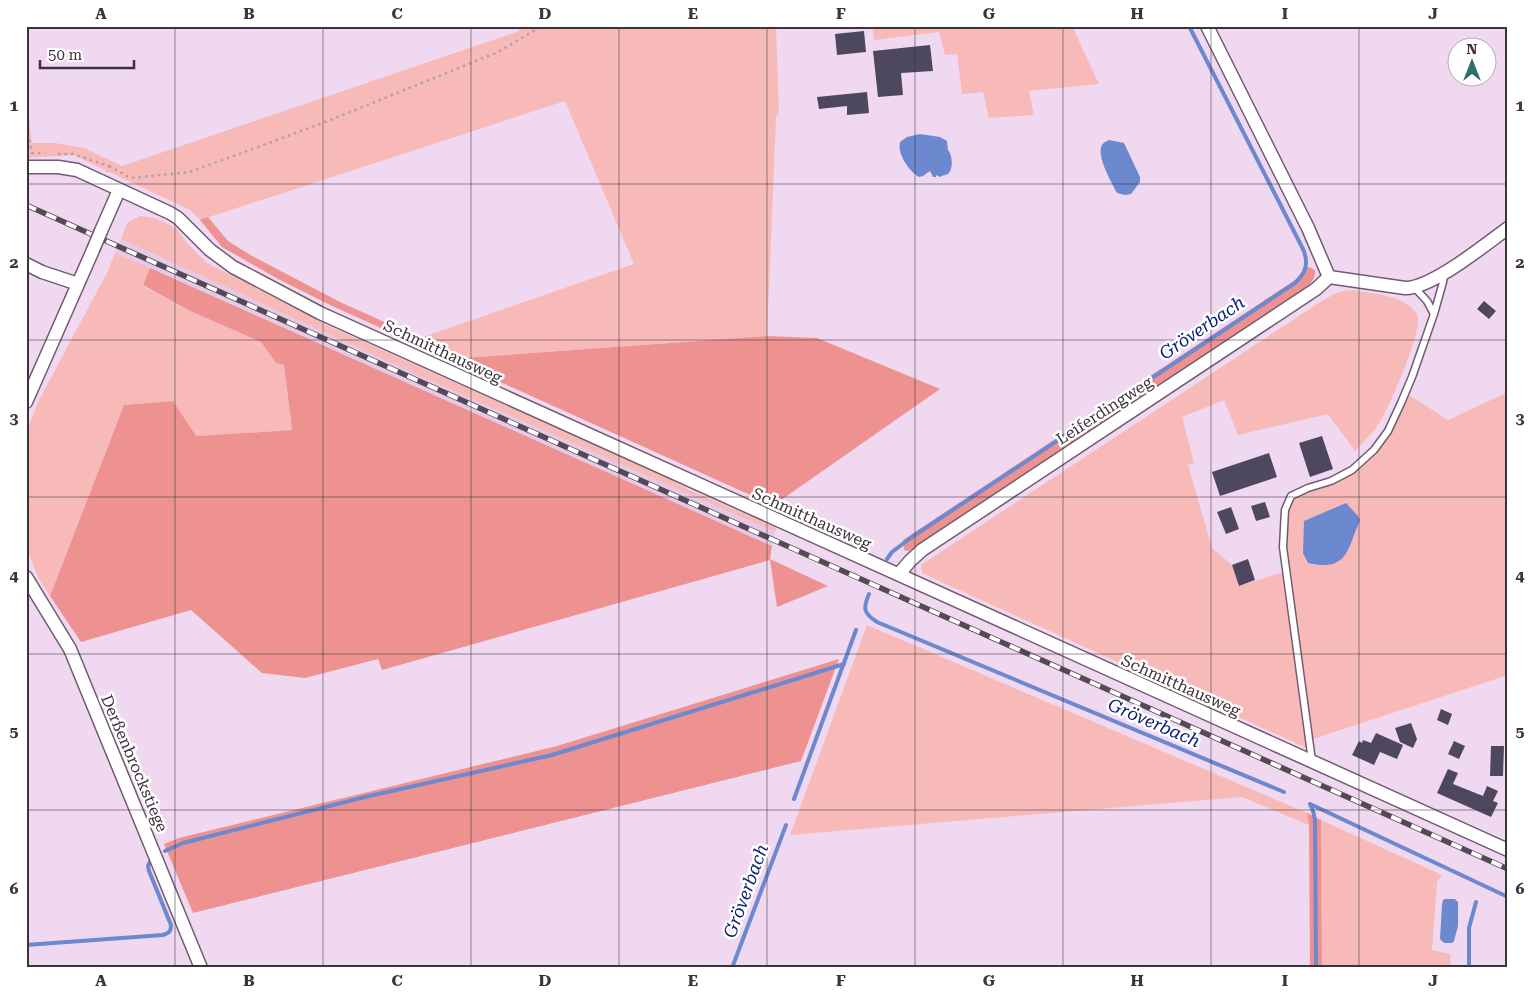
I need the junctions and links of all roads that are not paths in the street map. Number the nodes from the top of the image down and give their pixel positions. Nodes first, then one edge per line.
1 (1207, 26) edge
2 (26, 167) edge
3 (119, 190) junction
4 (1508, 228) edge
5 (26, 264) edge
6 (1444, 273) junction
7 (1329, 276) junction
8 (78, 284) junction
9 (1414, 287) junction
10 (1434, 314) junction
11 (26, 402) edge
12 (899, 574) junction
13 (26, 577) edge
14 (1312, 762) junction
15 (1508, 850) edge
16 (201, 968) edge

1 - 7 street
2 - 3 street
3 - 8 street, bridge
3 - 12 street, Schmitthausweg
4 - 6 street
5 - 8 street
6 - 9 street
6 - 10 lane
7 - 9 street
7 - 12 street, Leiferdingweg
8 - 11 street
9 - 10 lane
10 - 14 lane
12 - 14 street, Schmitthausweg
13 - 16 street, Derßenbrockstiege
14 - 15 street, Schmitthausweg

